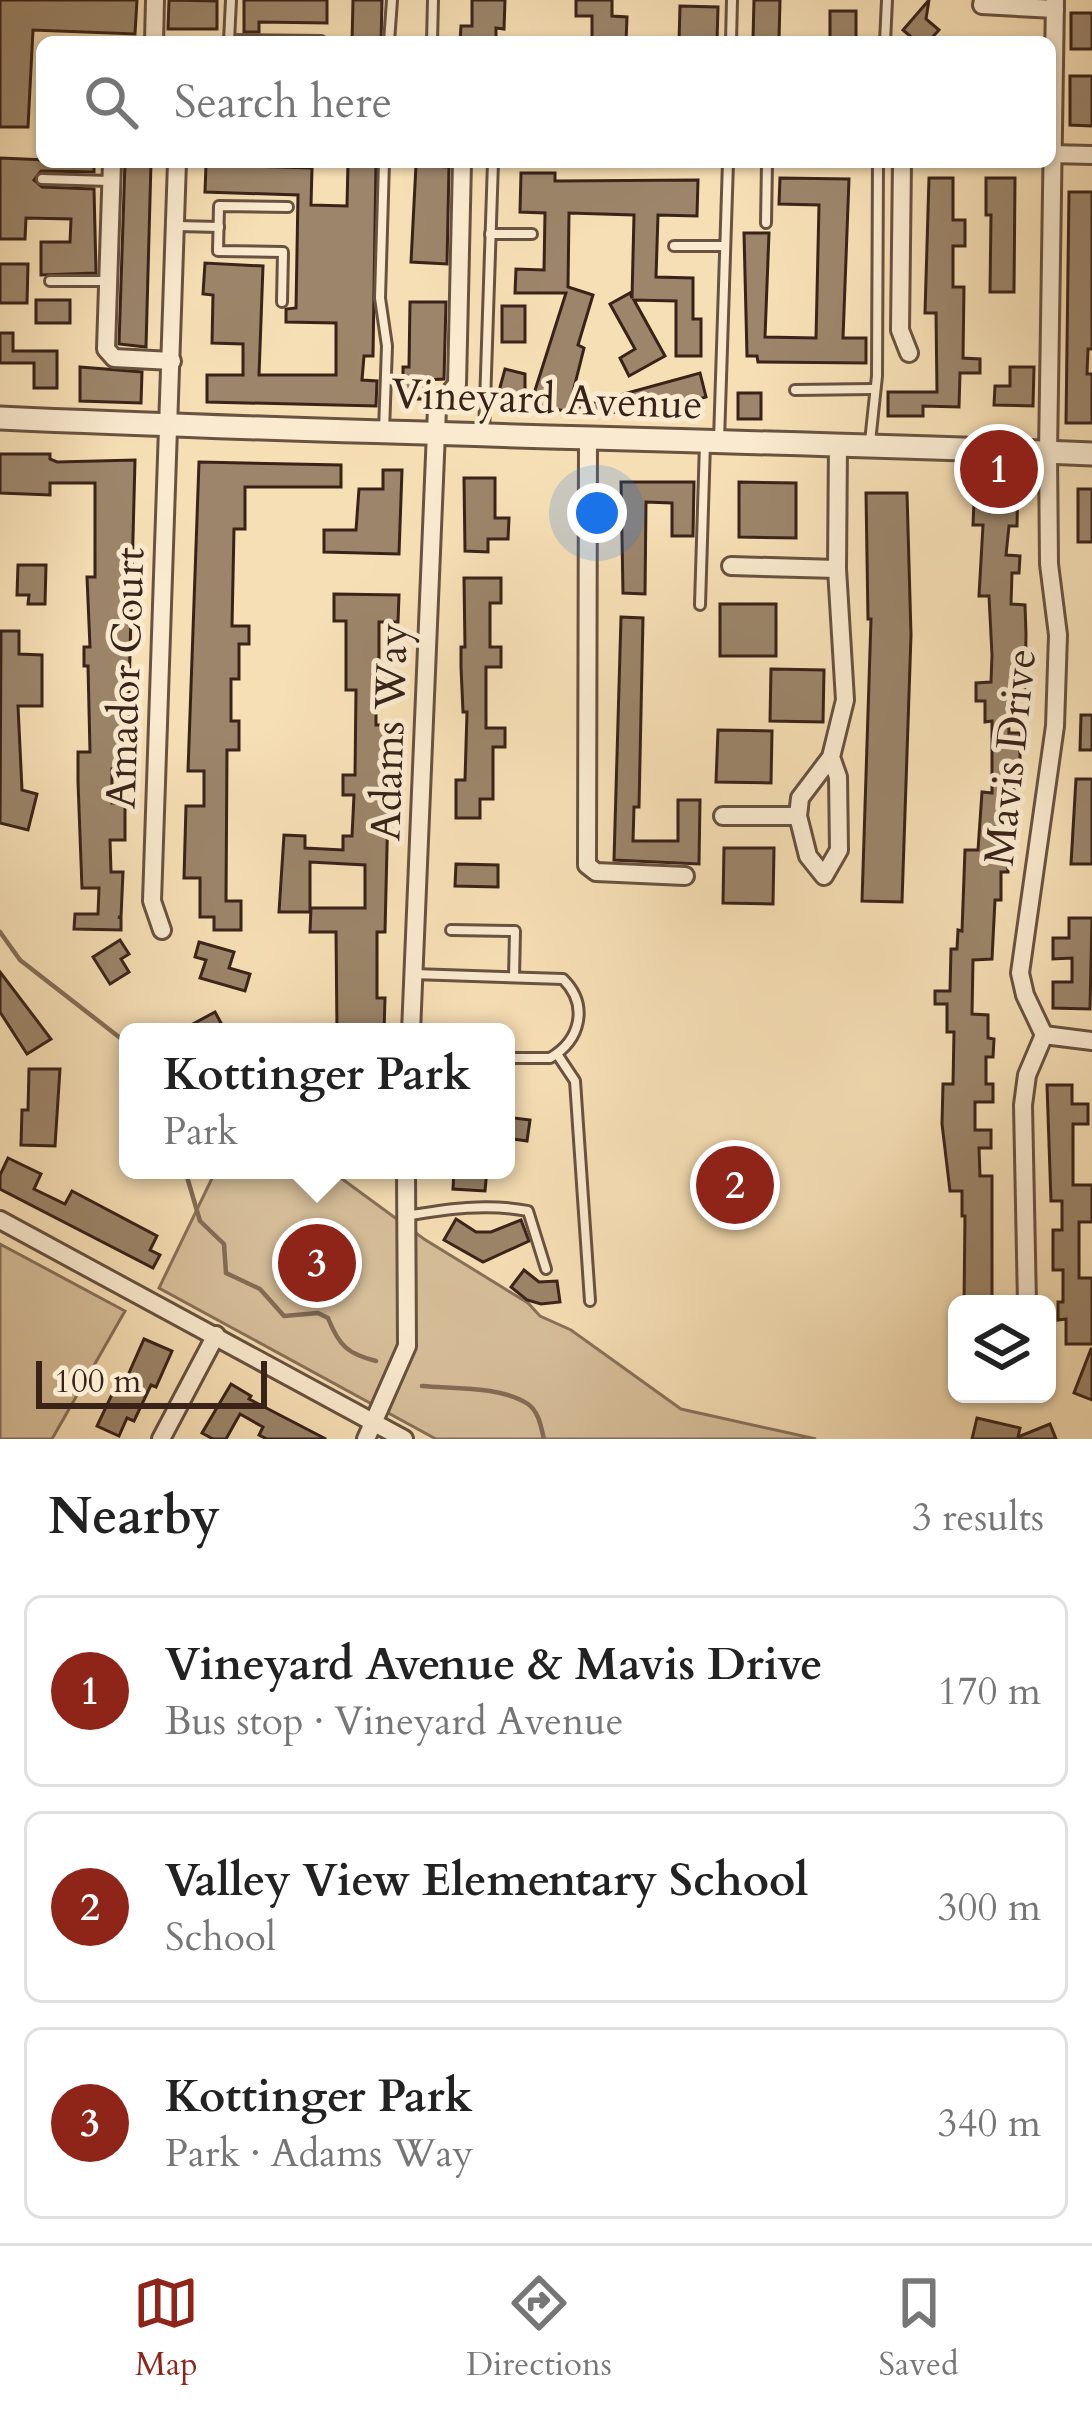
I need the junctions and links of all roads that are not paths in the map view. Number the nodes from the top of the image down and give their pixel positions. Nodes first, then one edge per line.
1 (155, 0) edge
2 (231, 0) edge
3 (392, 0) edge
4 (433, 0) edge
5 (732, 0) edge
6 (887, 0) edge
7 (983, 0) edge
8 (1055, 5) edge
9 (154, 36) edge
10 (230, 36) edge
11 (389, 36) edge
12 (432, 36) edge
13 (731, 36) edge
14 (885, 36) edge
15 (1054, 36) edge
16 (1056, 154) edge
17 (1092, 155) edge
18 (177, 168) edge
19 (384, 168) edge
20 (462, 168) edge
21 (493, 168) edge
22 (728, 168) edge
23 (767, 168) edge
24 (878, 168) edge
25 (902, 168) edge
26 (1051, 168) edge
27 (112, 171) edge
28 (42, 179) dead end
29 (288, 207) dead end
30 (766, 223) dead end
31 (176, 226) junction
32 (219, 227) junction
33 (490, 234) junction
34 (532, 234) dead end
35 (674, 245) dead end
36 (725, 246) junction
37 (50, 281) dead end
38 (108, 281) junction
39 (282, 302) dead end
40 (909, 353) dead end
41 (172, 361) junction
42 (795, 389) dead end
43 (872, 389) junction
44 (0, 418) edge
45 (168, 426) junction
46 (384, 433) junction
47 (436, 434) junction
48 (484, 436) junction
49 (588, 438) junction
50 (712, 442) junction
51 (838, 443) junction
52 (870, 443) junction
53 (1048, 452) junction
54 (1092, 454) edge
55 (731, 566) dead end
56 (837, 569) junction
57 (700, 605) dead end
58 (831, 757) junction
59 (798, 815) junction
60 (723, 816) dead end
61 (686, 876) dead end
62 (162, 930) dead end
63 (451, 930) dead end
64 (413, 974) junction
65 (514, 977) junction
66 (411, 1023) edge
67 (1044, 1036) junction
68 (1092, 1041) edge
69 (557, 1054) junction
70 (515, 1058) edge
71 (406, 1179) edge
72 (405, 1216) junction
73 (0, 1220) edge
74 (546, 1269) dead end
75 (1027, 1295) edge
76 (590, 1301) dead end
77 (216, 1334) junction
78 (370, 1431) edge
79 (161, 1439) edge
80 (404, 1439) edge

1 - 9 street
2 - 10 lane
3 - 11 lane
4 - 12 lane
5 - 13 lane
6 - 14 lane
7 - 8 street
8 - 15 street, Mavis Drive
16 - 17 street
18 - 31 street, Amador Court
19 - 46 lane
20 - 47 street, Adams Way
21 - 33 lane
22 - 36 lane
23 - 30 lane
24 - 43 lane
25 - 40 street
26 - 53 street, Mavis Drive
27 - 28 lane
27 - 38 street
29 - 32 lane
31 - 32 lane
31 - 41 street, Amador Court
32 - 39 lane
33 - 34 lane
33 - 48 lane
35 - 36 lane
36 - 50 lane
37 - 38 lane
38 - 41 street
41 - 45 street, Amador Court
42 - 43 lane
43 - 52 lane
44 - 45 street, Vineyard Avenue
45 - 46 street, Vineyard Avenue
45 - 62 street, Amador Court
46 - 47 street, Vineyard Avenue
47 - 48 street, Vineyard Avenue
47 - 64 street, Adams Way
48 - 49 street, Vineyard Avenue
49 - 50 street, Vineyard Avenue
49 - 61 street
50 - 51 street, Vineyard Avenue
50 - 57 lane
51 - 52 street, Vineyard Avenue
51 - 56 street
52 - 53 street, Vineyard Avenue
53 - 54 street, Vineyard Avenue
53 - 67 street, Mavis Drive
55 - 56 street
56 - 58 street
58 - 59 street
58 - 59 street
59 - 60 street
63 - 65 lane
64 - 65 lane
64 - 66 street, Adams Way
65 - 69 lane
67 - 68 street
67 - 75 street
69 - 70 lane
69 - 76 lane
71 - 72 street
72 - 74 lane
72 - 78 street
73 - 77 street
77 - 78 street
77 - 79 street
78 - 80 street

